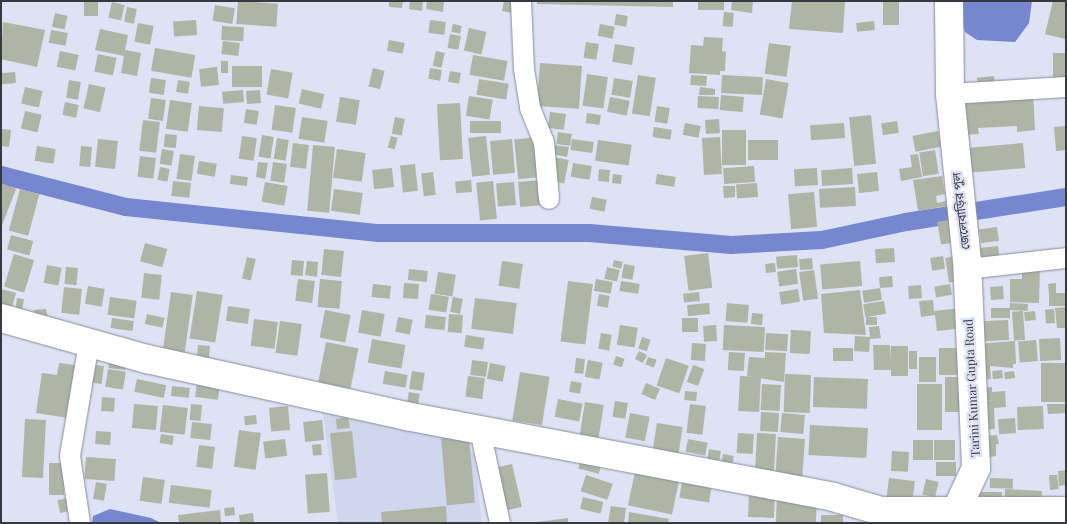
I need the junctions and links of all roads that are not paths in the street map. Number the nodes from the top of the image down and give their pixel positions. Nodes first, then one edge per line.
1 (521, 1) edge
2 (949, 1) edge
3 (1066, 87) edge
4 (950, 94) junction
5 (549, 200) dead end
6 (1066, 258) edge
7 (967, 265) junction
8 (1, 318) edge
9 (89, 343) junction
10 (480, 430) junction
11 (1066, 510) edge
12 (956, 511) junction
13 (881, 517) edge
14 (80, 523) edge
15 (500, 523) edge

1 - 5 street
2 - 4 street
3 - 4 street
4 - 7 street, জেলেবাড়ির পুল
6 - 7 street
7 - 12 street, Tarini Kumar Gupta Road
8 - 9 street
9 - 10 street
9 - 14 street
10 - 13 street
10 - 15 street
11 - 12 street
12 - 13 street

